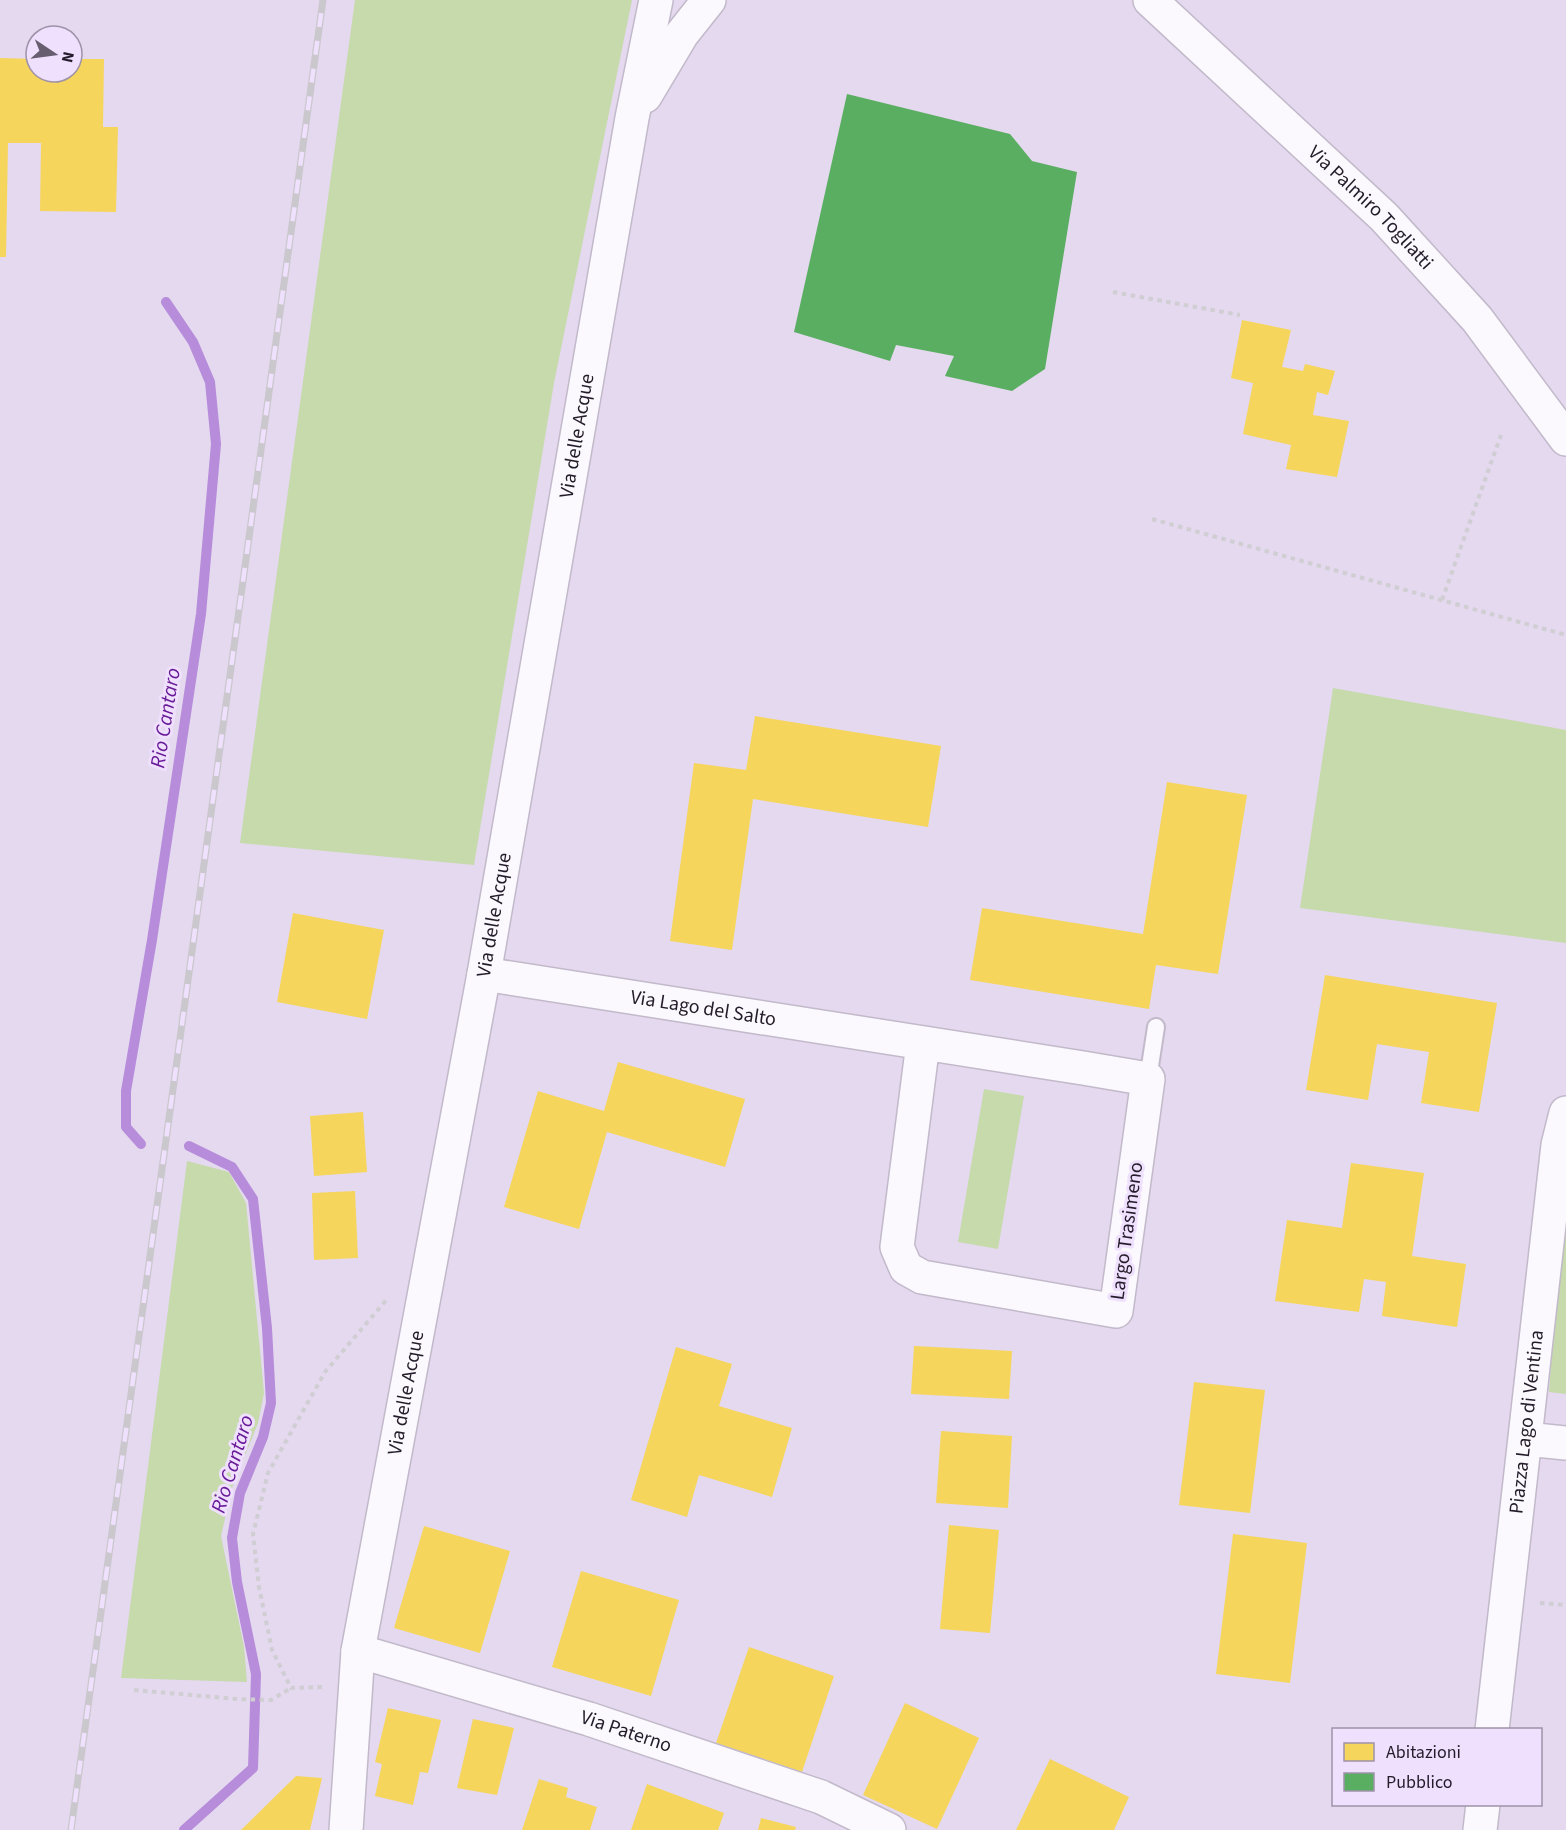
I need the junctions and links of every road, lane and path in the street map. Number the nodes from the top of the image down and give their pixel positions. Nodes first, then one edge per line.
1 (656, 0) edge
2 (709, 0) edge
3 (1150, 0) edge
4 (632, 118) junction
5 (1113, 292) dead end
6 (1240, 315) dead end
7 (1501, 435) dead end
8 (1566, 439) edge
9 (1152, 519) dead end
10 (1442, 600) junction
11 (1566, 635) edge
12 (484, 974) junction
13 (1156, 1027) dead end
14 (923, 1043) junction
15 (1148, 1079) junction
16 (1566, 1113) edge
17 (390, 1295) dead end
18 (1526, 1439) junction
19 (1566, 1443) edge
20 (358, 1651) junction
21 (356, 1686) junction
22 (291, 1688) junction
23 (134, 1690) dead end
24 (1492, 1728) edge
25 (346, 1830) edge
26 (889, 1830) edge

1 - 4 street, Via delle Acque
2 - 4 street
3 - 8 street, Via Palmiro Togliatti
4 - 12 street, Via delle Acque
5 - 6 path
7 - 10 path
9 - 10 path
10 - 11 path
12 - 14 street, Via Lago del Salto
12 - 20 street, Via delle Acque
13 - 15 lane
14 - 15 street
14 - 15 street, Largo Trasimeno
16 - 18 street, Piazza Lago di Ventina
17 - 22 path
18 - 19 street
18 - 24 street, Piazza Lago di Ventina
20 - 21 street, Via delle Acque
20 - 26 street, Via Paterno
21 - 22 path
21 - 25 street, Via delle Acque
22 - 23 path

